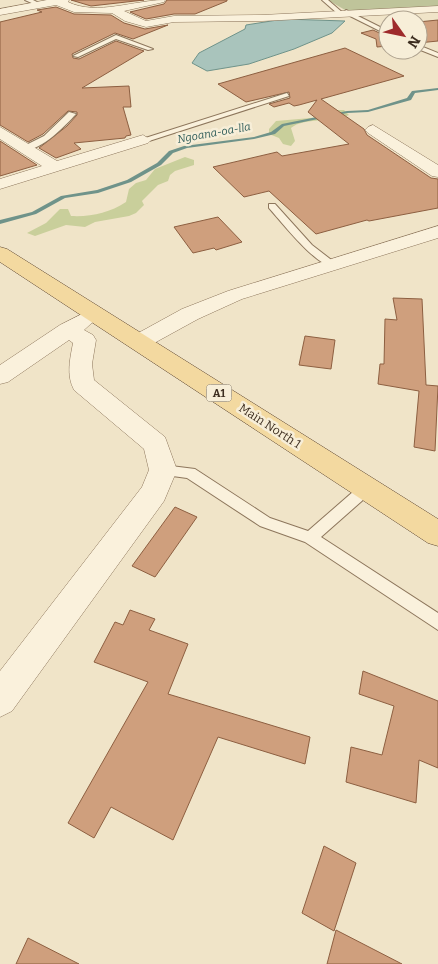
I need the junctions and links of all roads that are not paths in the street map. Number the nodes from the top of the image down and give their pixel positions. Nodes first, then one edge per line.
1 (60, 0) edge
2 (160, 0) edge
3 (325, 0) edge
4 (33, 2) edge
5 (438, 9) edge
6 (114, 10) junction
7 (0, 12) edge
8 (343, 12) junction
9 (146, 24) junction
10 (378, 28) edge
11 (116, 37) junction
12 (150, 49) dead end
13 (76, 56) dead end
14 (288, 95) dead end
15 (72, 114) dead end
16 (373, 130) dead end
17 (0, 132) edge
18 (144, 140) joint
19 (27, 148) junction
20 (55, 167) junction
21 (438, 172) edge
22 (0, 184) edge
23 (272, 206) dead end
24 (438, 232) edge
25 (0, 253) edge
26 (330, 264) junction
27 (94, 314) junction
28 (68, 330) junction
29 (138, 342) junction
30 (0, 376) edge
31 (163, 470) junction
32 (367, 488) junction
33 (438, 534) edge
34 (310, 538) junction
35 (438, 622) edge
36 (0, 699) edge

1 - 4 street
1 - 6 street
2 - 6 street
3 - 8 lane
4 - 7 street
5 - 8 street
6 - 9 street
8 - 9 street
8 - 10 lane
9 - 11 street
11 - 12 lane
11 - 13 lane
14 - 18 lane
15 - 19 lane
16 - 21 street
17 - 19 street
18 - 20 street
19 - 20 street
20 - 22 street
23 - 26 lane
24 - 26 street
25 - 27 main road, Main North 1 / A1
26 - 29 street
27 - 28 street
27 - 29 main road, Main North 1 / A1
28 - 30 street
28 - 31 street
29 - 32 main road, Main North 1 / A1
31 - 34 lane
31 - 36 street
32 - 33 main road, Main North 1 / A1
32 - 34 lane
34 - 35 lane

